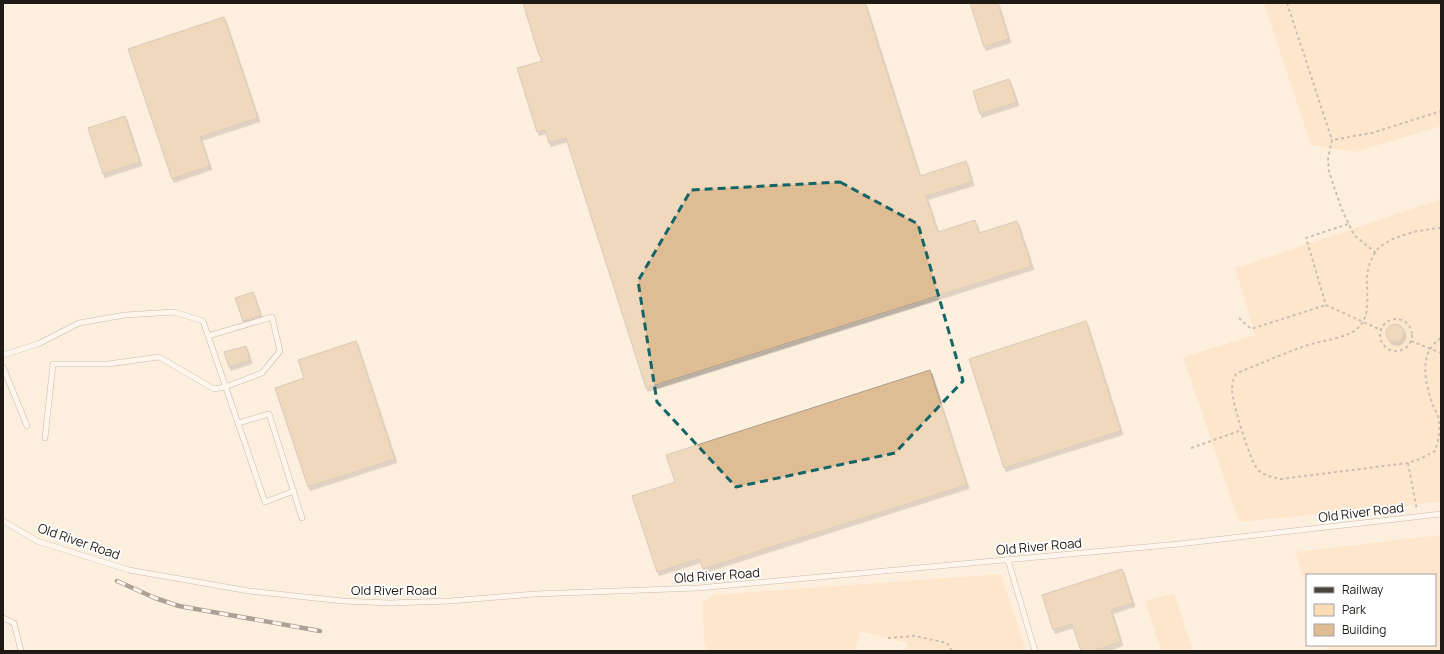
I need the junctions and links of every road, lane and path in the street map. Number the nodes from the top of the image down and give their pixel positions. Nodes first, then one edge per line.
1 (1287, 3) edge
2 (1441, 111) edge
3 (1332, 140) junction
4 (1348, 224) junction
5 (1441, 228) edge
6 (1376, 253) junction
7 (1326, 305) junction
8 (1240, 318) dead end
9 (1362, 321) junction
10 (1381, 330) junction
11 (208, 336) junction
12 (1441, 338) edge
13 (1411, 341) junction
14 (1430, 349) junction
15 (1441, 353) edge
16 (3, 355) edge
17 (3, 367) edge
18 (225, 387) junction
19 (238, 423) junction
20 (27, 426) dead end
21 (1242, 430) junction
22 (45, 438) dead end
23 (1191, 448) dead end
24 (1408, 462) junction
25 (294, 491) junction
26 (1441, 514) edge
27 (1419, 517) junction
28 (302, 518) dead end
29 (3, 521) edge
30 (1008, 560) junction
31 (3, 618) edge
32 (888, 638) dead end
33 (21, 651) edge
34 (952, 651) edge
35 (1035, 651) edge

1 - 3 path
2 - 3 path
3 - 4 path
4 - 6 path
4 - 7 path
5 - 6 path
6 - 9 path
7 - 8 path
7 - 9 path
9 - 10 path
9 - 21 path
10 - 13 path
10 - 13 path
11 - 16 lane
11 - 18 lane
11 - 18 lane
12 - 14 path
13 - 14 path
14 - 15 path
14 - 24 path
17 - 20 lane
18 - 19 lane
18 - 22 lane
19 - 25 lane
19 - 25 lane
21 - 23 path
21 - 24 path
24 - 27 path
25 - 28 lane
26 - 27 lane, Old River Road
27 - 30 lane, Old River Road
29 - 30 lane, Old River Road
30 - 35 lane
31 - 33 lane
32 - 34 path

